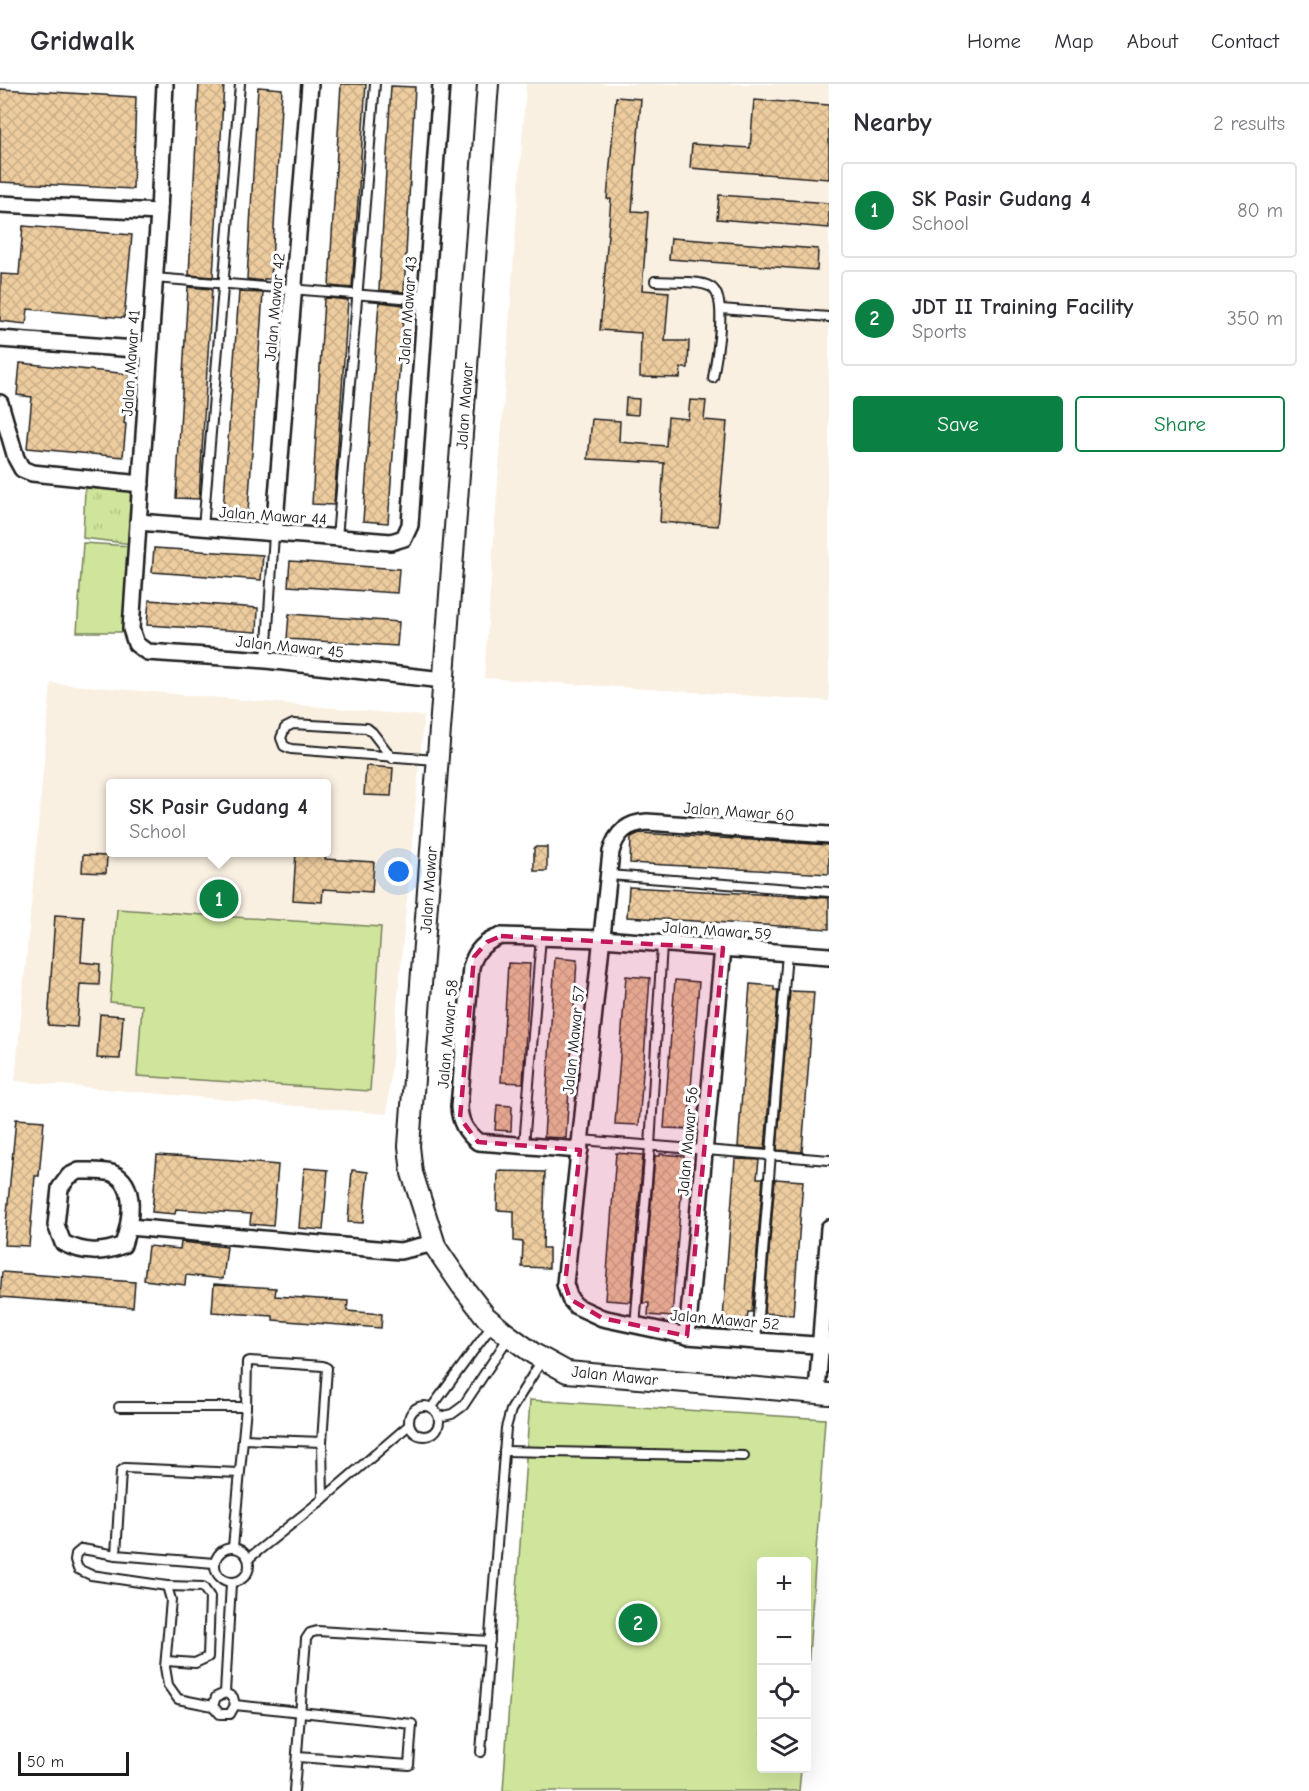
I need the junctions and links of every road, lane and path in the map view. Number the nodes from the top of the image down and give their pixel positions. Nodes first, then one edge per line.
1 (165, 84) edge
2 (240, 84) edge
3 (310, 84) edge
4 (375, 84) edge
5 (441, 84) edge
6 (488, 84) edge
7 (0, 204) edge
8 (159, 212) junction
9 (154, 278) junction
10 (655, 281) dead end
11 (223, 284) junction
12 (293, 289) junction
13 (358, 294) junction
14 (426, 300) junction
15 (721, 309) junction
16 (829, 317) edge
17 (0, 339) edge
18 (149, 350) junction
19 (713, 378) dead end
20 (0, 403) edge
21 (141, 484) junction
22 (138, 522) junction
23 (203, 528) junction
24 (274, 534) junction
25 (338, 538) junction
26 (404, 538) joint
27 (136, 644) joint
28 (266, 660) junction
29 (443, 681) junction
30 (392, 758) junction
31 (437, 760) junction
32 (647, 822) joint
33 (829, 835) edge
34 (609, 875) junction
35 (829, 892) edge
36 (541, 937) junction
37 (602, 939) junction
38 (662, 944) junction
39 (723, 948) junction
40 (788, 953) junction
41 (829, 956) edge
42 (580, 1145) junction
43 (524, 1146) junction
44 (650, 1146) junction
45 (704, 1151) junction
46 (771, 1156) junction
47 (829, 1160) edge
48 (129, 1227) junction
49 (829, 1228) edge
50 (435, 1243) junction
51 (565, 1284) joint
52 (494, 1323) junction
53 (635, 1326) junction
54 (510, 1336) junction
55 (687, 1336) junction
56 (756, 1341) junction
57 (825, 1345) edge
58 (543, 1359) junction
59 (823, 1394) edge
60 (119, 1407) dead end
61 (246, 1407) junction
62 (432, 1407) junction
63 (439, 1417) junction
64 (408, 1426) junction
65 (243, 1439) junction
66 (322, 1442) junction
67 (504, 1451) junction
68 (744, 1456) dead end
69 (239, 1473) junction
70 (323, 1499) junction
71 (233, 1547) junction
72 (116, 1555) junction
73 (249, 1558) junction
74 (214, 1563) junction
75 (231, 1582) junction
76 (167, 1586) junction
77 (490, 1641) junction
78 (166, 1661) junction
79 (225, 1693) junction
80 (235, 1705) junction
81 (213, 1706) junction
82 (300, 1712) junction
83 (481, 1752) dead end
84 (297, 1757) junction
85 (294, 1791) edge

1 - 8 street, Jalan Mawar 41
2 - 11 lane
3 - 12 street, Jalan Mawar 42
4 - 13 lane
5 - 14 street, Jalan Mawar 43
6 - 29 street, Jalan Mawar
7 - 8 street
8 - 9 street, Jalan Mawar 41
9 - 11 lane
9 - 18 street, Jalan Mawar 41
10 - 15 lane
11 - 12 lane
11 - 23 lane
12 - 13 lane
12 - 24 street, Jalan Mawar 42
13 - 14 lane
13 - 25 lane
14 - 26 street, Jalan Mawar 43
15 - 16 lane
15 - 19 lane
17 - 18 street
18 - 21 street, Jalan Mawar 41
20 - 21 street
21 - 22 street, Jalan Mawar 41
22 - 23 street, Jalan Mawar 44
22 - 27 street, Jalan Mawar 41
23 - 24 street, Jalan Mawar 44
24 - 25 street, Jalan Mawar 44
24 - 28 lane
25 - 26 street, Jalan Mawar 44
27 - 28 street, Jalan Mawar 45
28 - 29 street, Jalan Mawar 45
29 - 31 street, Jalan Mawar
30 - 30 lane
30 - 31 lane
31 - 50 street, Jalan Mawar
32 - 33 street, Jalan Mawar 60
32 - 34 street, Jalan Mawar 57
34 - 35 lane
34 - 37 street, Jalan Mawar 57
36 - 37 street, Jalan Mawar 58
36 - 43 lane
36 - 43 street, Jalan Mawar 58
37 - 38 street, Jalan Mawar 59
37 - 42 street, Jalan Mawar 57
38 - 39 street, Jalan Mawar 59
38 - 44 lane
39 - 40 street, Jalan Mawar 59
39 - 45 street, Jalan Mawar 56
40 - 41 street, Jalan Mawar 59
40 - 46 lane
42 - 43 street, Jalan Mawar 58
42 - 44 lane
42 - 51 street, Jalan Mawar 57
44 - 45 lane
44 - 53 lane
45 - 46 lane
45 - 55 street, Jalan Mawar 56
46 - 47 lane
46 - 56 lane
48 - 48 street
48 - 50 street
49 - 57 street
50 - 52 street, Jalan Mawar
51 - 53 street, Jalan Mawar 52
52 - 54 street, Jalan Mawar
52 - 62 lane
53 - 55 street, Jalan Mawar 52
54 - 58 street, Jalan Mawar
54 - 63 lane
55 - 56 street, Jalan Mawar 52
56 - 57 street, Jalan Mawar 52
57 - 59 street
58 - 59 street, Jalan Mawar
58 - 67 lane
60 - 61 lane
61 - 65 lane
61 - 66 lane
62 - 63 lane
62 - 64 lane
63 - 64 lane
64 - 70 lane
65 - 66 lane
65 - 69 lane
66 - 70 lane
67 - 68 lane
67 - 77 lane
69 - 71 lane
69 - 72 lane
70 - 73 lane
71 - 73 lane
71 - 74 lane
72 - 74 lane
72 - 76 lane
73 - 75 lane
74 - 75 lane
75 - 79 lane
76 - 78 lane
76 - 78 lane
77 - 82 lane
77 - 83 lane
78 - 81 lane
79 - 80 lane
79 - 81 lane
80 - 81 lane
80 - 82 lane
82 - 84 lane
82 - 84 lane
84 - 85 lane

